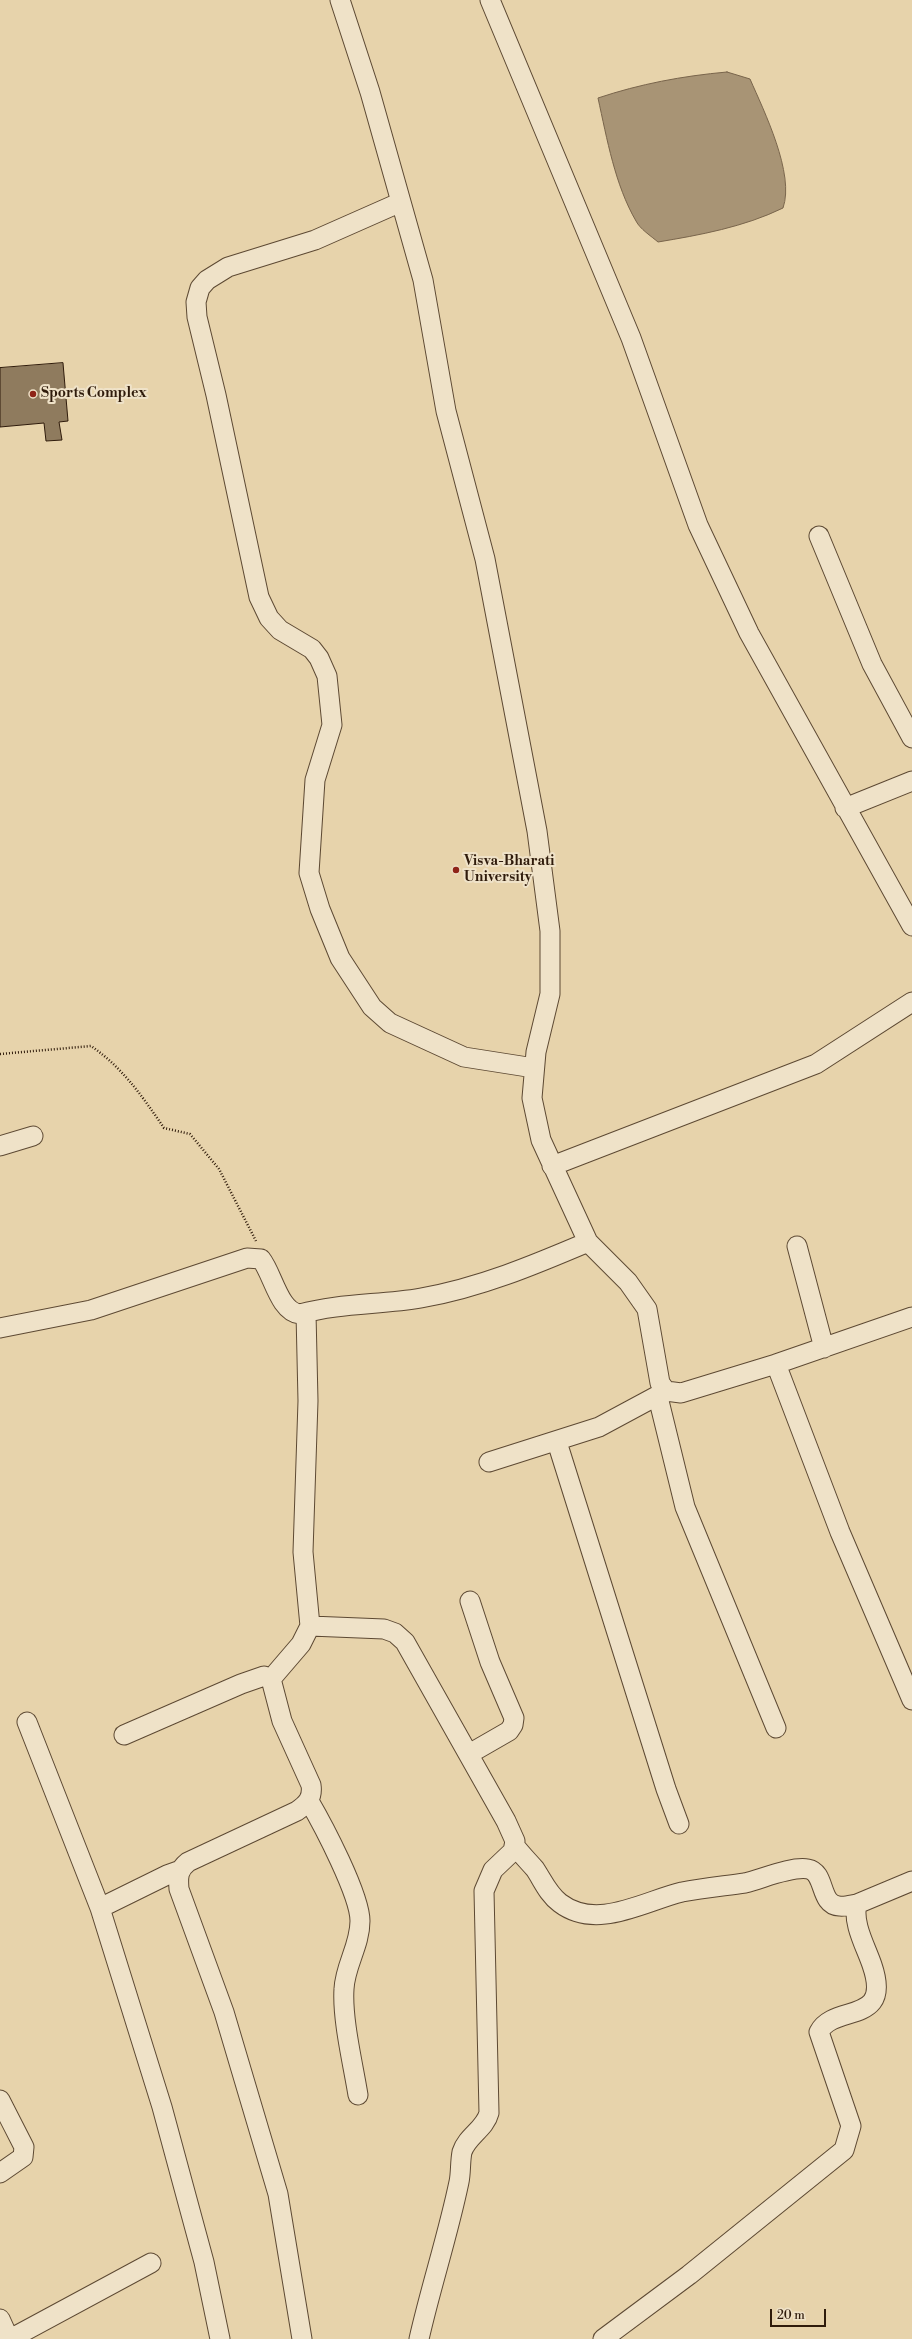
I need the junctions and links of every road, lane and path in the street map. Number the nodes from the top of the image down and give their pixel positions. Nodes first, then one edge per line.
1 (340, 0) edge
2 (490, 0) edge
3 (401, 202) junction
4 (819, 536) dead end
5 (912, 738) edge
6 (912, 781) edge
7 (845, 808) junction
8 (912, 926) edge
9 (912, 1002) edge
10 (0, 1054) edge
11 (534, 1068) junction
12 (33, 1136) dead end
13 (0, 1146) edge
14 (552, 1166) junction
15 (588, 1242) junction
16 (797, 1246) dead end
17 (261, 1259) junction
18 (306, 1313) junction
19 (912, 1317) edge
20 (0, 1328) edge
21 (824, 1348) junction
22 (776, 1364) junction
23 (662, 1394) junction
24 (557, 1442) junction
25 (489, 1462) dead end
26 (470, 1601) dead end
27 (310, 1626) junction
28 (271, 1679) junction
29 (912, 1700) edge
30 (27, 1722) dead end
31 (776, 1728) dead end
32 (124, 1735) dead end
33 (469, 1754) junction
34 (309, 1801) junction
35 (679, 1824) dead end
36 (515, 1846) junction
37 (181, 1870) junction
38 (912, 1880) edge
39 (857, 1904) junction
40 (100, 1908) junction
41 (358, 2095) dead end
42 (0, 2100) edge
43 (0, 2173) edge
44 (151, 2264) dead end
45 (0, 2318) edge
46 (10, 2339) edge
47 (220, 2339) edge
48 (302, 2339) edge
49 (419, 2339) edge
50 (603, 2339) edge

1 - 3 street
2 - 7 street
3 - 11 street
3 - 11 street
4 - 5 street
6 - 7 street
7 - 8 street
9 - 14 street
10 - 17 path
11 - 14 street
12 - 13 street
14 - 15 street
15 - 18 street
15 - 23 street
16 - 21 street
17 - 18 street
17 - 20 street
18 - 27 street
19 - 21 street
21 - 22 street
22 - 23 street
22 - 29 street
23 - 24 street
23 - 31 street
24 - 25 street
24 - 35 street
26 - 33 street
27 - 28 street
27 - 33 street
28 - 32 street
28 - 34 street
30 - 40 street
33 - 36 street
34 - 37 street
34 - 41 street
36 - 39 street
36 - 49 street
37 - 40 street
37 - 48 street
38 - 39 street
39 - 50 street
40 - 47 street
42 - 43 street
44 - 46 street
45 - 46 street

